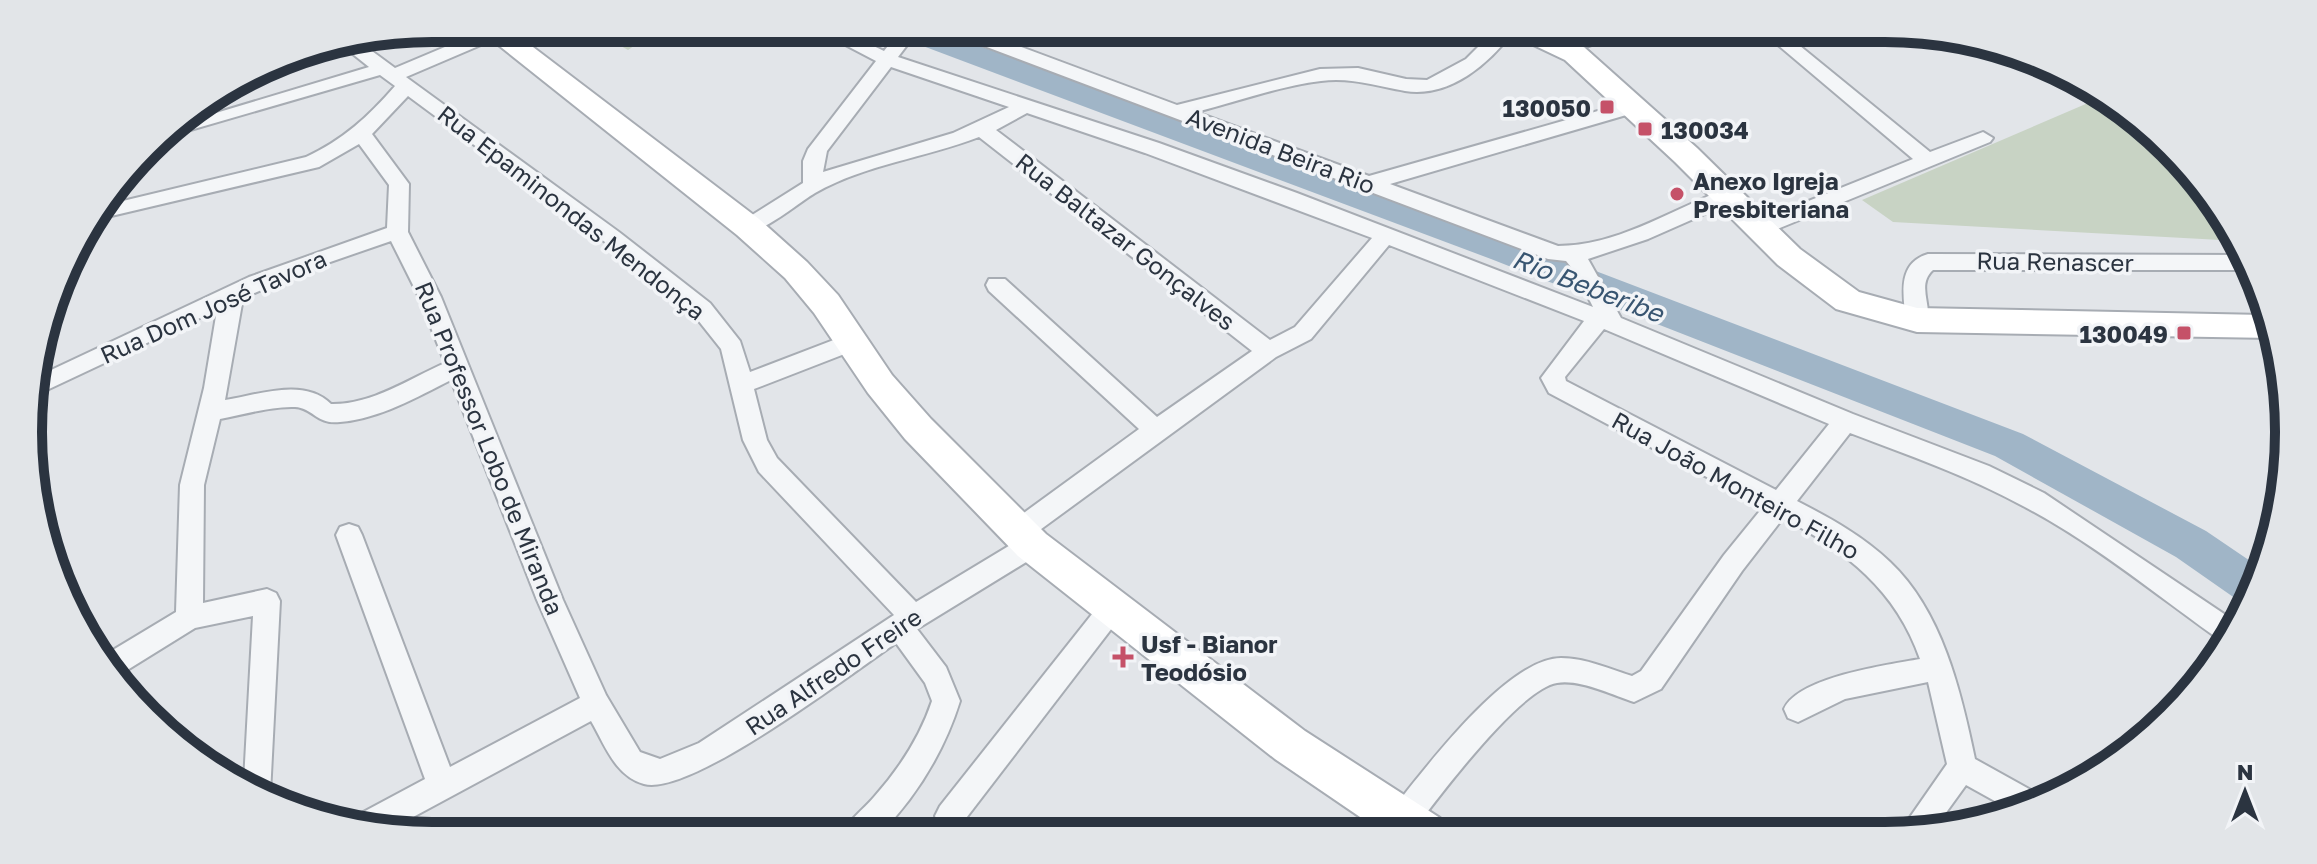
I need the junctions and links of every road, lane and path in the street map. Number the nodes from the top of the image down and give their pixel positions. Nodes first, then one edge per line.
1 (468, 42) edge
2 (509, 42) edge
3 (858, 42) edge
4 (901, 42) edge
5 (1018, 42) edge
6 (1493, 42) edge
7 (1552, 42) edge
8 (1582, 42) edge
9 (1784, 42) edge
10 (1566, 48) junction
11 (356, 49) edge
12 (891, 55) junction
13 (393, 77) junction
14 (1026, 105) junction
15 (1633, 107) junction
16 (1177, 111) junction
17 (189, 128) edge
18 (983, 130) junction
19 (362, 135) junction
20 (1983, 138) dead end
21 (1927, 160) junction
22 (1370, 183) junction
23 (813, 184) junction
24 (1725, 197) junction
25 (111, 211) edge
26 (748, 227) junction
27 (1758, 229) junction
28 (397, 232) junction
29 (1385, 236) junction
30 (1574, 260) junction
31 (2236, 263) edge
32 (997, 285) dead end
33 (233, 294) junction
34 (1606, 318) junction
35 (1917, 320) junction
36 (2261, 327) edge
37 (852, 342) junction
38 (1268, 351) junction
39 (458, 367) junction
40 (45, 382) edge
41 (743, 384) junction
42 (210, 412) junction
43 (1845, 421) junction
44 (1155, 430) junction
45 (1781, 504) junction
46 (349, 535) dead end
47 (1026, 538) junction
48 (1113, 607) junction
49 (189, 618) junction
50 (906, 621) junction
51 (2223, 627) edge
52 (117, 662) edge
53 (1935, 668) junction
54 (596, 704) junction
55 (1798, 709) dead end
56 (630, 762) joint
57 (1962, 767) junction
58 (258, 781) edge
59 (442, 785) junction
60 (2018, 798) edge
61 (950, 816) dead end
62 (380, 819) edge
63 (1923, 820) edge
64 (871, 822) edge
65 (1406, 822) edge
66 (1416, 822) edge

1 - 13 street
2 - 26 street
3 - 12 street
4 - 12 street
5 - 16 street, Avenida Beira Rio
6 - 16 street
7 - 10 street
8 - 10 street
9 - 21 street
10 - 15 street
11 - 13 street, Rua Epaminondas Mendonça
12 - 14 street
12 - 23 street
13 - 17 street
13 - 19 street
13 - 41 street, Rua Epaminondas Mendonça
14 - 18 street
14 - 29 street
15 - 22 street
15 - 24 street
16 - 22 street, Avenida Beira Rio
18 - 23 street
18 - 38 street, Rua Baltazar Gonçalves
19 - 25 street
19 - 28 street, Rua Professor Lobo de Miranda
20 - 21 street
21 - 27 street
22 - 30 street, Avenida Beira Rio
23 - 26 street
24 - 27 street
24 - 30 street
26 - 37 street
27 - 35 street
28 - 33 street, Rua Dom José Tavora
28 - 39 street, Rua Professor Lobo de Miranda
29 - 34 street
29 - 38 street, Rua Alfredo Freire
30 - 34 street
31 - 35 street, Rua Renascer
32 - 44 street
33 - 40 street, Rua Dom José Tavora
33 - 42 street
34 - 43 street
34 - 45 street, Rua João Monteiro Filho
35 - 36 street
37 - 41 street
37 - 47 street
38 - 44 street, Rua Alfredo Freire
39 - 42 street
39 - 54 street, Rua Professor Lobo de Miranda
41 - 50 street, Rua Epaminondas Mendonça
42 - 49 street
43 - 45 street
43 - 51 street
44 - 47 street, Rua Alfredo Freire
45 - 53 street, Rua João Monteiro Filho
45 - 66 street
46 - 59 street
47 - 48 street
47 - 50 street, Rua Alfredo Freire
48 - 61 street
48 - 65 street
49 - 52 street
49 - 58 street
50 - 56 street, Rua Alfredo Freire
50 - 64 street, Rua Epaminondas Mendonça
53 - 55 street
53 - 57 street, Rua João Monteiro Filho
54 - 56 street, Rua Professor Lobo de Miranda
54 - 59 street
57 - 60 street
57 - 63 street
59 - 62 street

